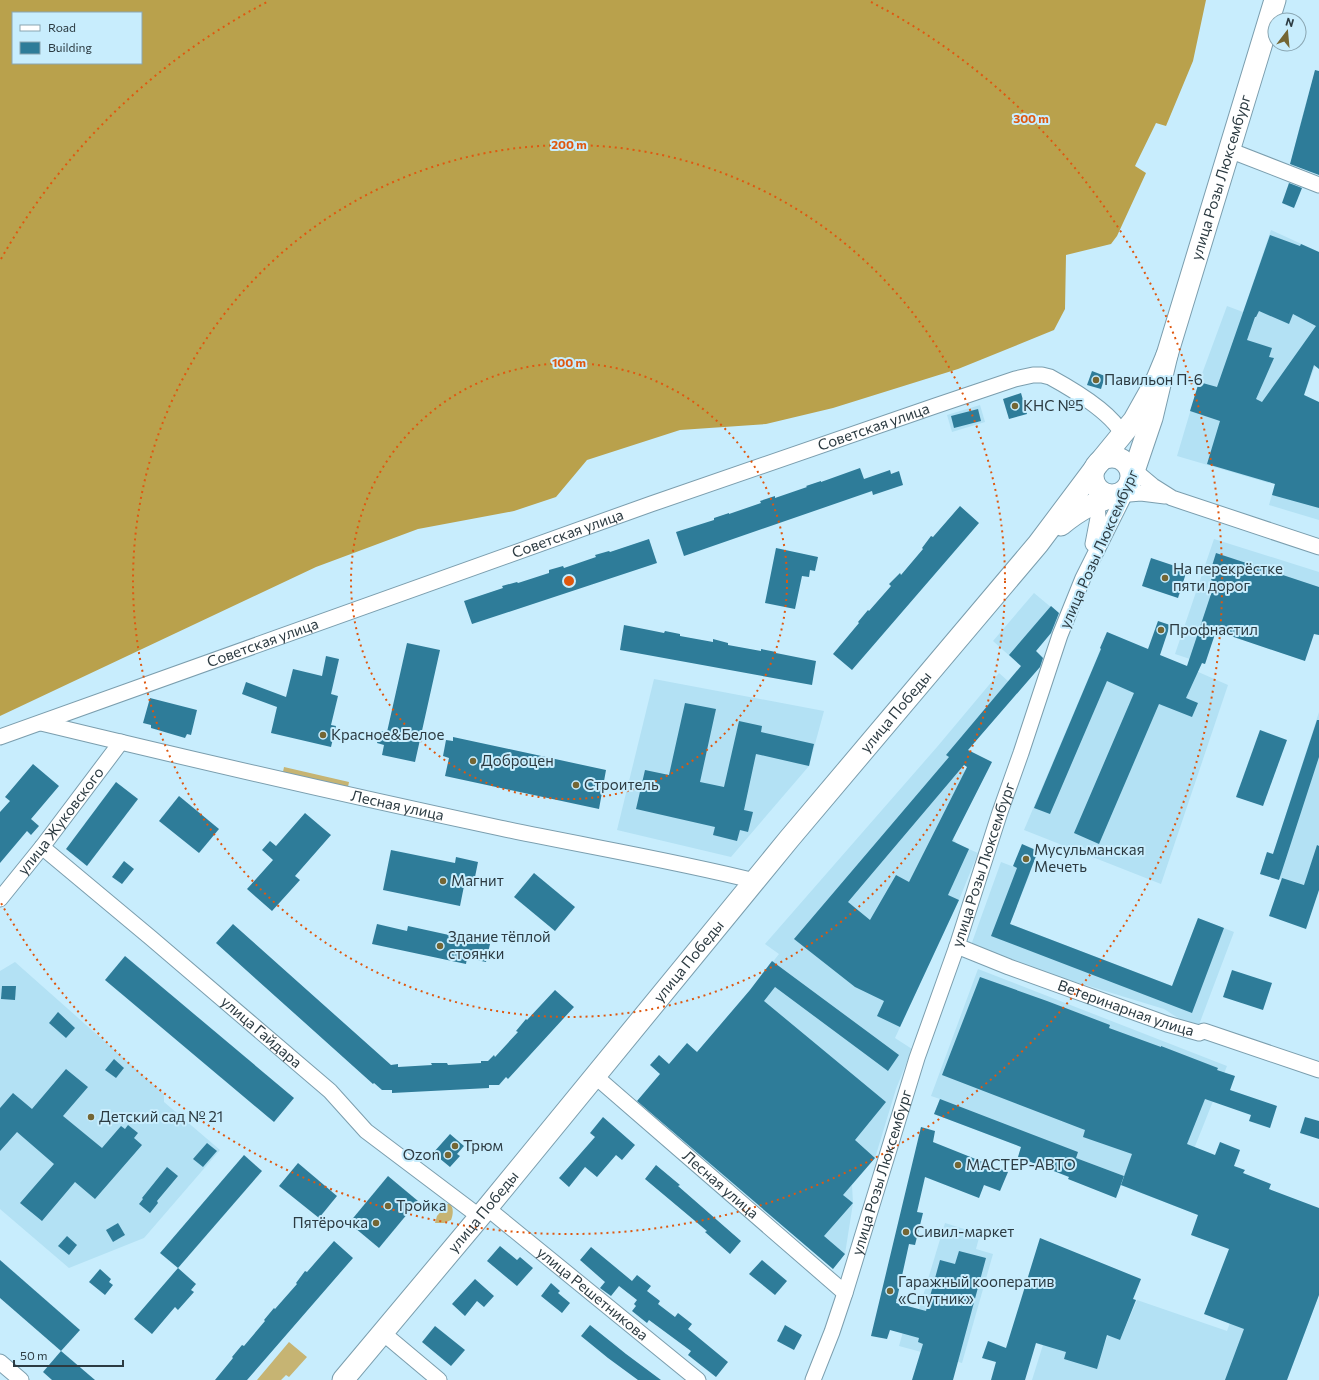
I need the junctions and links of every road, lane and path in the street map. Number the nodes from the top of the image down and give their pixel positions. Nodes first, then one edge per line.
1 (1275, 0) edge
2 (1229, 150) junction
3 (1319, 185) edge
4 (1167, 354) junction
5 (1146, 400) junction
6 (1100, 410) junction
7 (1122, 434) junction
8 (1098, 464) junction
9 (1126, 480) junction
10 (1097, 494) junction
11 (1172, 498) junction
12 (1038, 544) junction
13 (1319, 547) edge
14 (1083, 578) junction
15 (41, 723) junction
16 (0, 737) edge
17 (121, 742) junction
18 (42, 847) junction
19 (755, 881) junction
20 (0, 900) edge
21 (957, 946) junction
22 (1319, 1070) edge
23 (595, 1076) junction
24 (483, 1213) junction
25 (845, 1293) junction
26 (383, 1332) junction
27 (0, 1362) edge
28 (21, 1380) edge
29 (343, 1380) edge
30 (439, 1380) edge
31 (698, 1380) edge
32 (813, 1380) edge

1 - 2 street, улица Розы Люксембург
2 - 3 street
2 - 4 street, улица Розы Люксембург
4 - 5 street, улица Розы Люксембург
4 - 9 street, улица Розы Люксембург
5 - 6 street
5 - 7 street, улица Розы Люксембург
6 - 7 street, Советская улица
6 - 15 street, Советская улица
7 - 8 street, улица Розы Люксембург
8 - 9 street
8 - 10 street
8 - 12 street, улица Победы
9 - 10 street
9 - 11 street
9 - 11 street
9 - 14 street, улица Розы Люксембург
10 - 12 street, улица Победы
10 - 14 street
11 - 13 street
12 - 19 street, улица Победы
14 - 21 street, улица Розы Люксембург
15 - 16 street, Советская улица
15 - 17 street, Лесная улица
17 - 18 street, улица Жуковского
17 - 19 street, Лесная улица
18 - 20 street, улица Жуковского
18 - 24 street, улица Гайдара
19 - 23 street, улица Победы
21 - 22 street, Ветеринарная улица
21 - 25 street, улица Розы Люксембург
23 - 24 street, улица Победы
23 - 25 street, Лесная улица
24 - 26 street, улица Победы
24 - 31 street, улица Решетникова
25 - 32 street, улица Розы Люксембург
26 - 29 street, улица Победы
26 - 30 street
27 - 28 street

